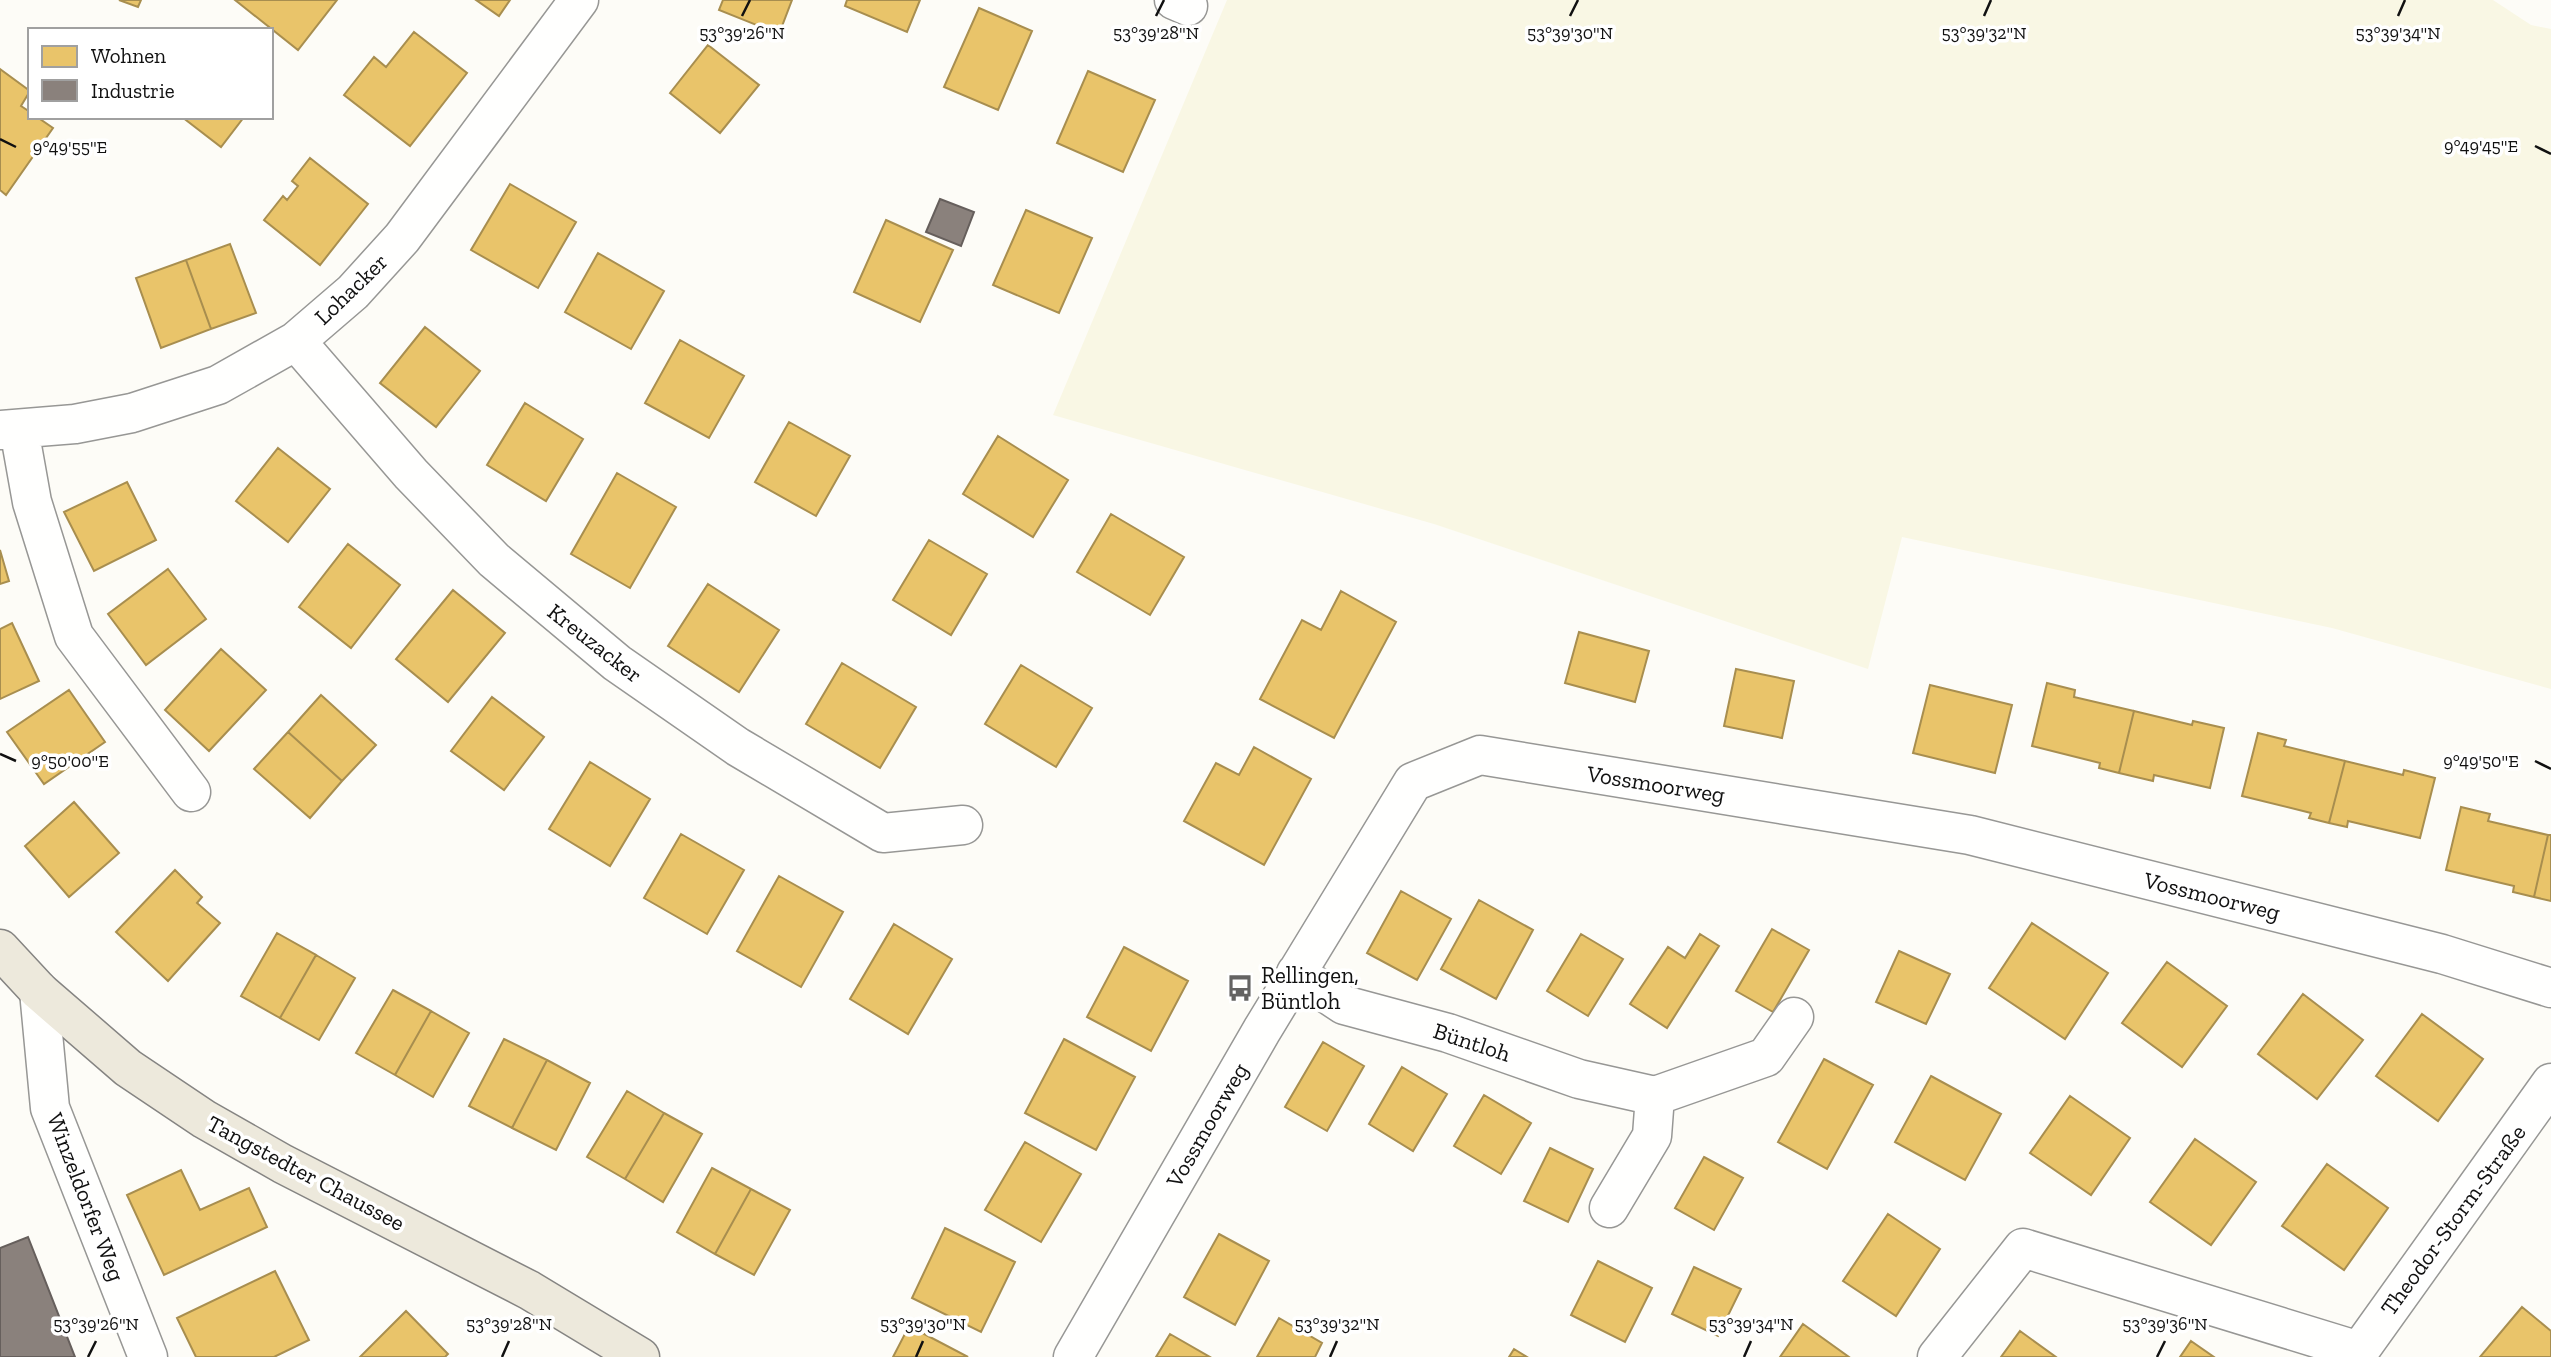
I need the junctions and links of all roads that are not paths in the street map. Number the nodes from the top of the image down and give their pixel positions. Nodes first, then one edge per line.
1 (579, 0) edge
2 (296, 341) junction
3 (10, 429) edge
4 (191, 792) dead end
5 (962, 825) dead end
6 (0, 949) edge
7 (1296, 973) junction
8 (2551, 988) edge
9 (39, 992) junction
10 (1794, 1017) dead end
11 (2551, 1083) edge
12 (1655, 1096) junction
13 (1609, 1208) dead end
14 (2357, 1354) edge
15 (148, 1357) edge
16 (640, 1357) edge
17 (1073, 1357) edge
18 (1937, 1357) edge

1 - 2 street, Lohacker
2 - 3 street, Lohacker
2 - 5 street, Kreuzacker
3 - 4 street, Lohacker
6 - 9 main road, Tangstedter Chaussee
7 - 8 street, Vossmoorweg
7 - 12 street, Büntloh
7 - 17 street, Vossmoorweg
9 - 15 street, Winzeldorfer Weg
9 - 16 main road, Tangstedter Chaussee
10 - 12 street
11 - 14 street, Theodor-Storm-Straße
12 - 13 street
14 - 18 street

